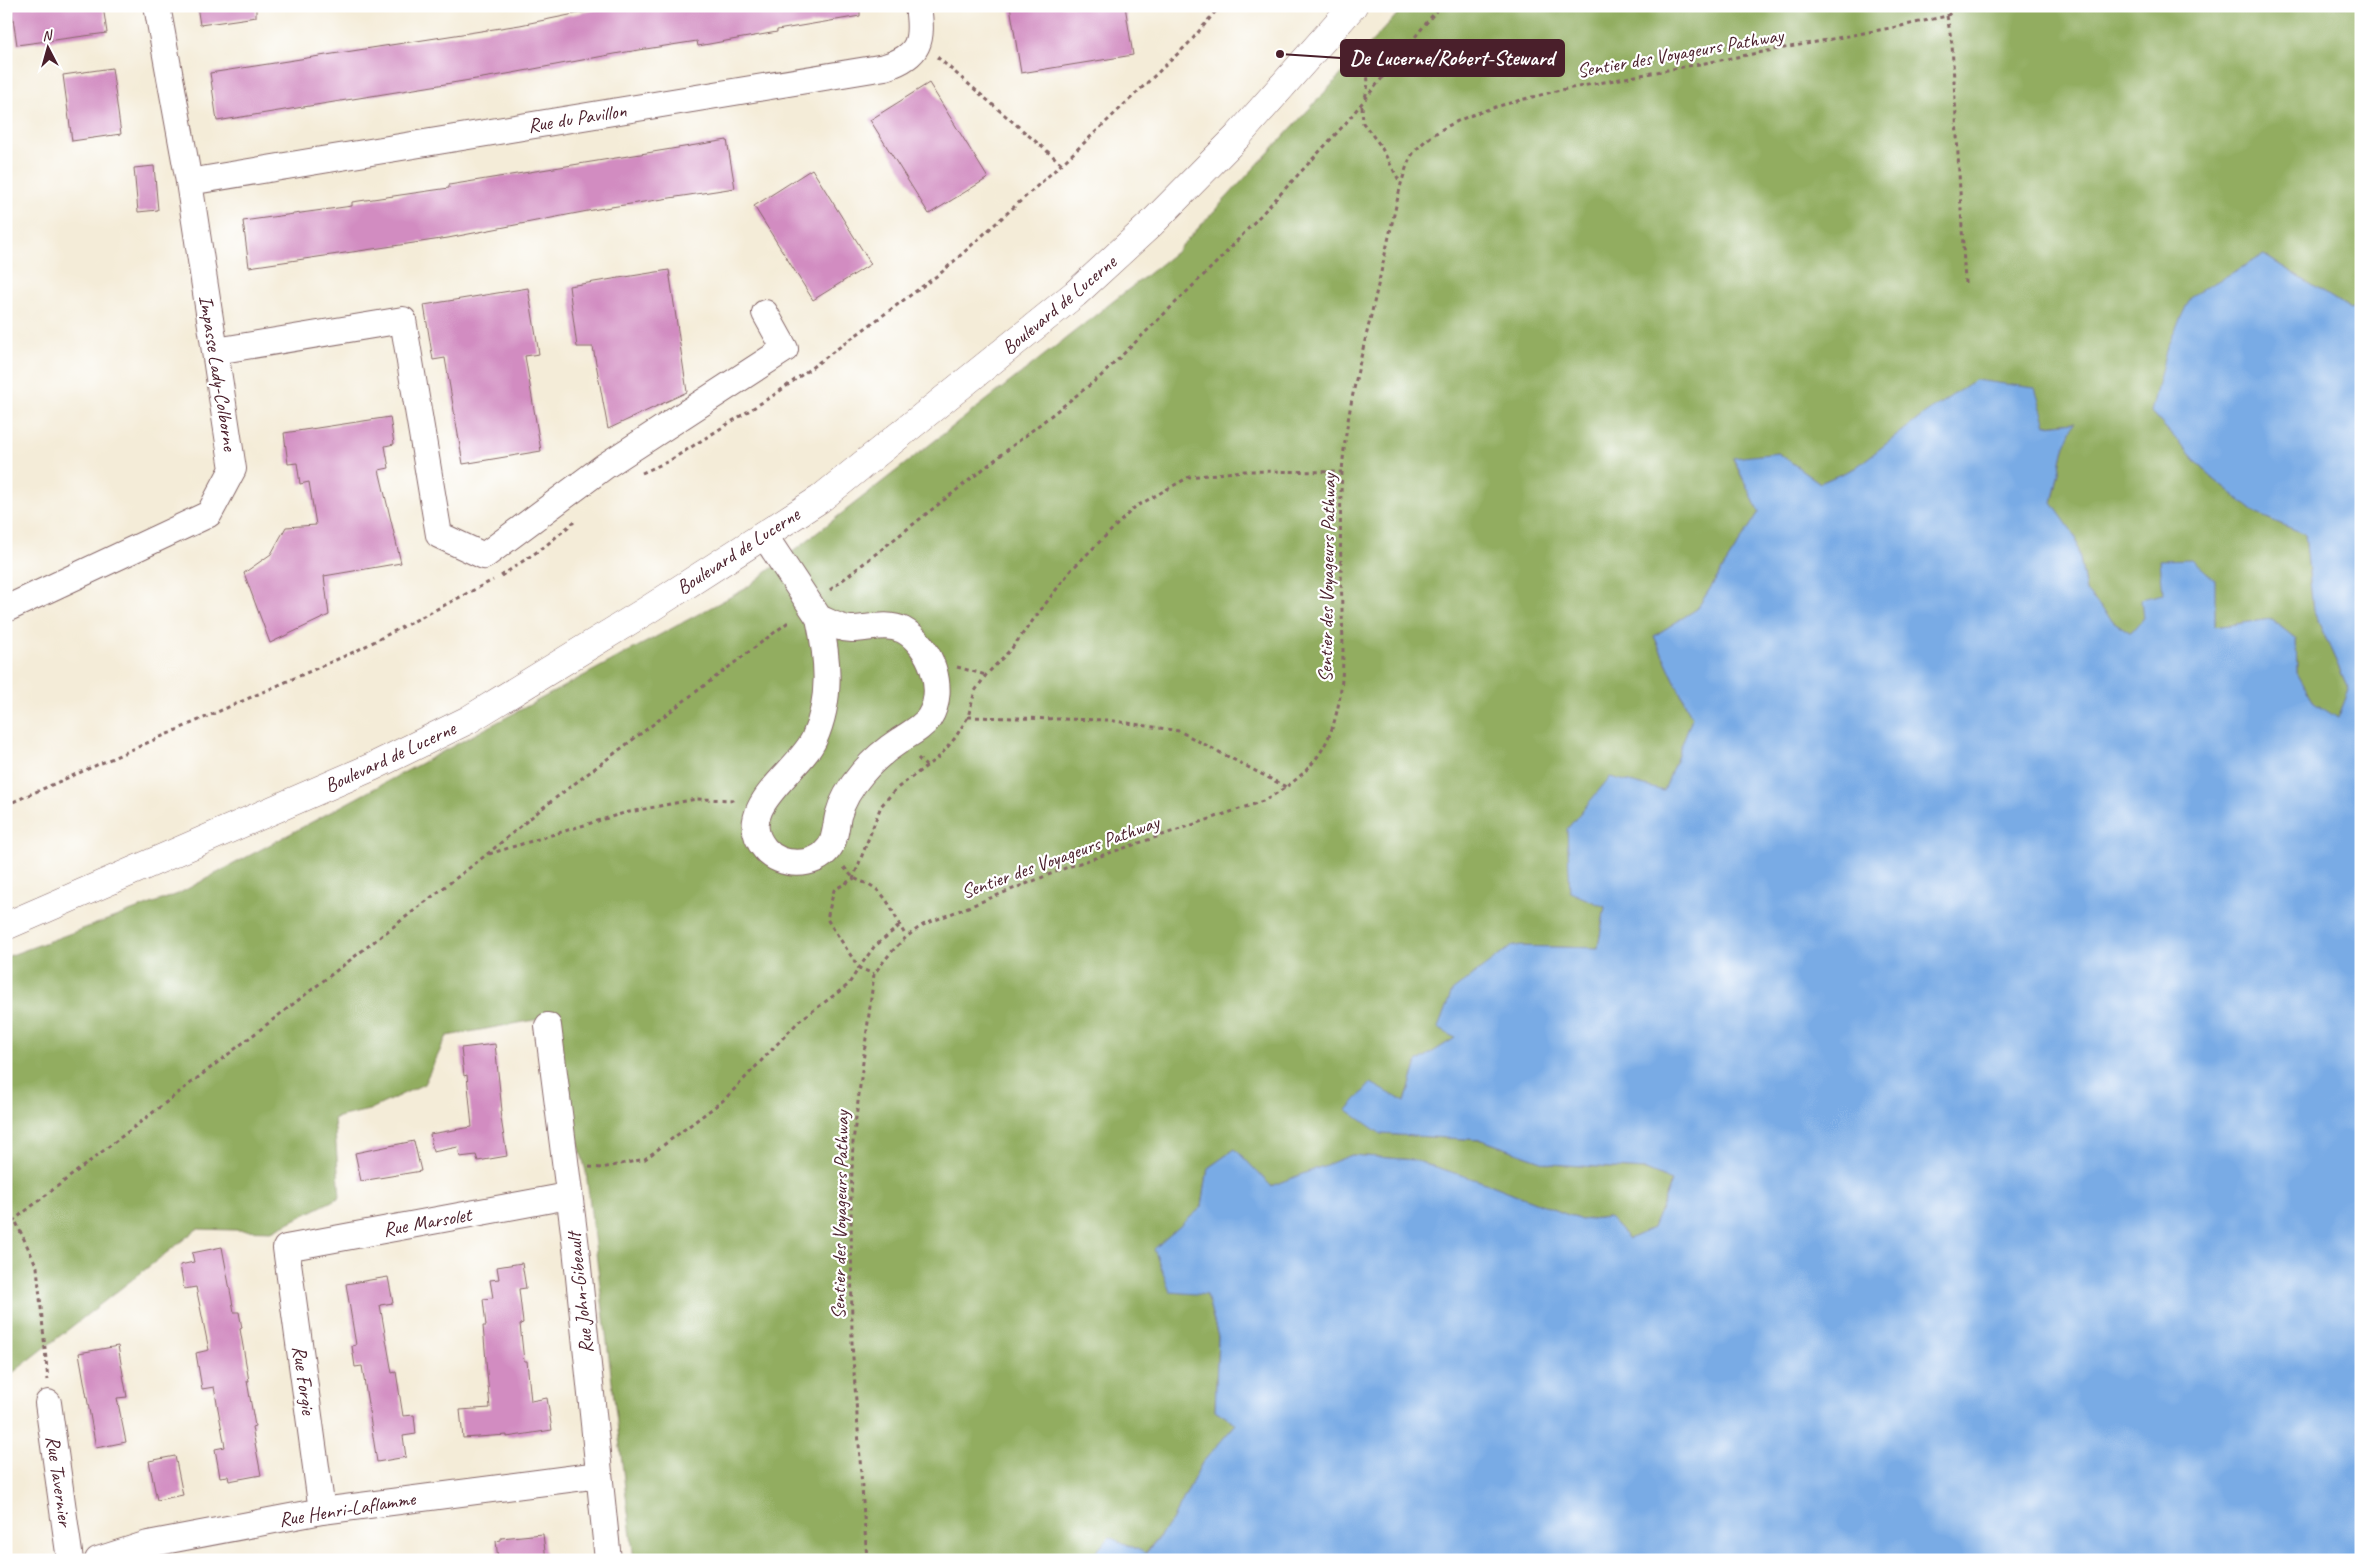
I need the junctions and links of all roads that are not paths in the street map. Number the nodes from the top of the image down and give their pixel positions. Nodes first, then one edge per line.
1 (157, 6) edge
2 (918, 6) edge
3 (1353, 6) edge
4 (189, 182) junction
5 (765, 314) dead end
6 (216, 351) junction
7 (764, 536) junction
8 (6, 609) edge
9 (815, 611) junction
10 (6, 926) edge
11 (548, 1026) dead end
12 (568, 1196) junction
13 (286, 1248) joint
14 (48, 1403) road end
15 (598, 1475) junction
16 (322, 1511) junction
17 (70, 1560) edge
18 (98, 1560) edge
19 (608, 1560) edge

1 - 4 street, Impasse Lady-Colborne
2 - 4 street, Rue du Pavillon
3 - 7 main road, Boulevard de Lucerne
4 - 6 street, Impasse Lady-Colborne
5 - 6 street
6 - 8 street, Impasse Lady-Colborne
7 - 9 street
7 - 10 main road, Boulevard de Lucerne
9 - 9 street
11 - 12 street, Rue John-Gibeault
12 - 13 street, Rue Marsolet
12 - 15 street, Rue John-Gibeault
13 - 16 street, Rue Forgie
14 - 17 street, Rue Tavernier
15 - 16 street, Rue Henri-Laflamme
15 - 19 street, Rue John-Gibeault
16 - 18 street, Rue Henri-Laflamme

